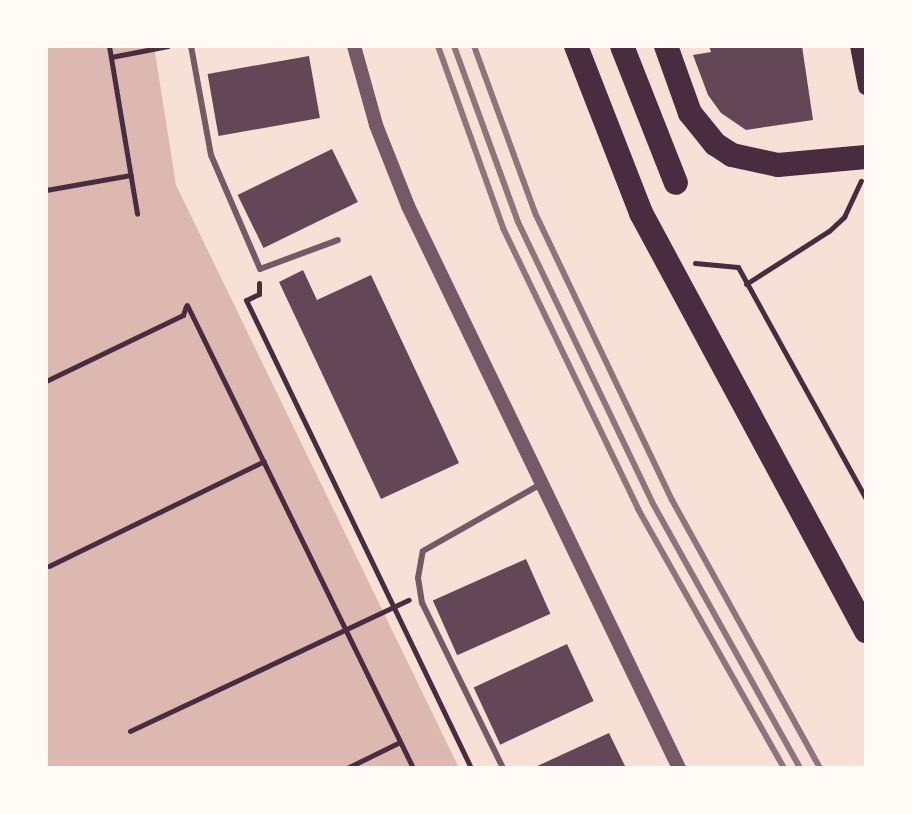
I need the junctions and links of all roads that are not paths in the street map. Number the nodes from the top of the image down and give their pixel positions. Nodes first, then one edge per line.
1 (191, 46) edge
2 (354, 46) edge
3 (576, 46) edge
4 (622, 46) edge
5 (666, 46) edge
6 (858, 46) edge
7 (866, 87) edge
8 (864, 166) edge
9 (676, 183) dead end
10 (338, 240) dead end
11 (541, 484) junction
12 (866, 631) edge
13 (503, 768) edge
14 (679, 768) edge

1 - 10 lane
2 - 11 street
3 - 12 highway
4 - 9 highway
5 - 8 highway
6 - 7 main road
11 - 13 lane
11 - 14 street

